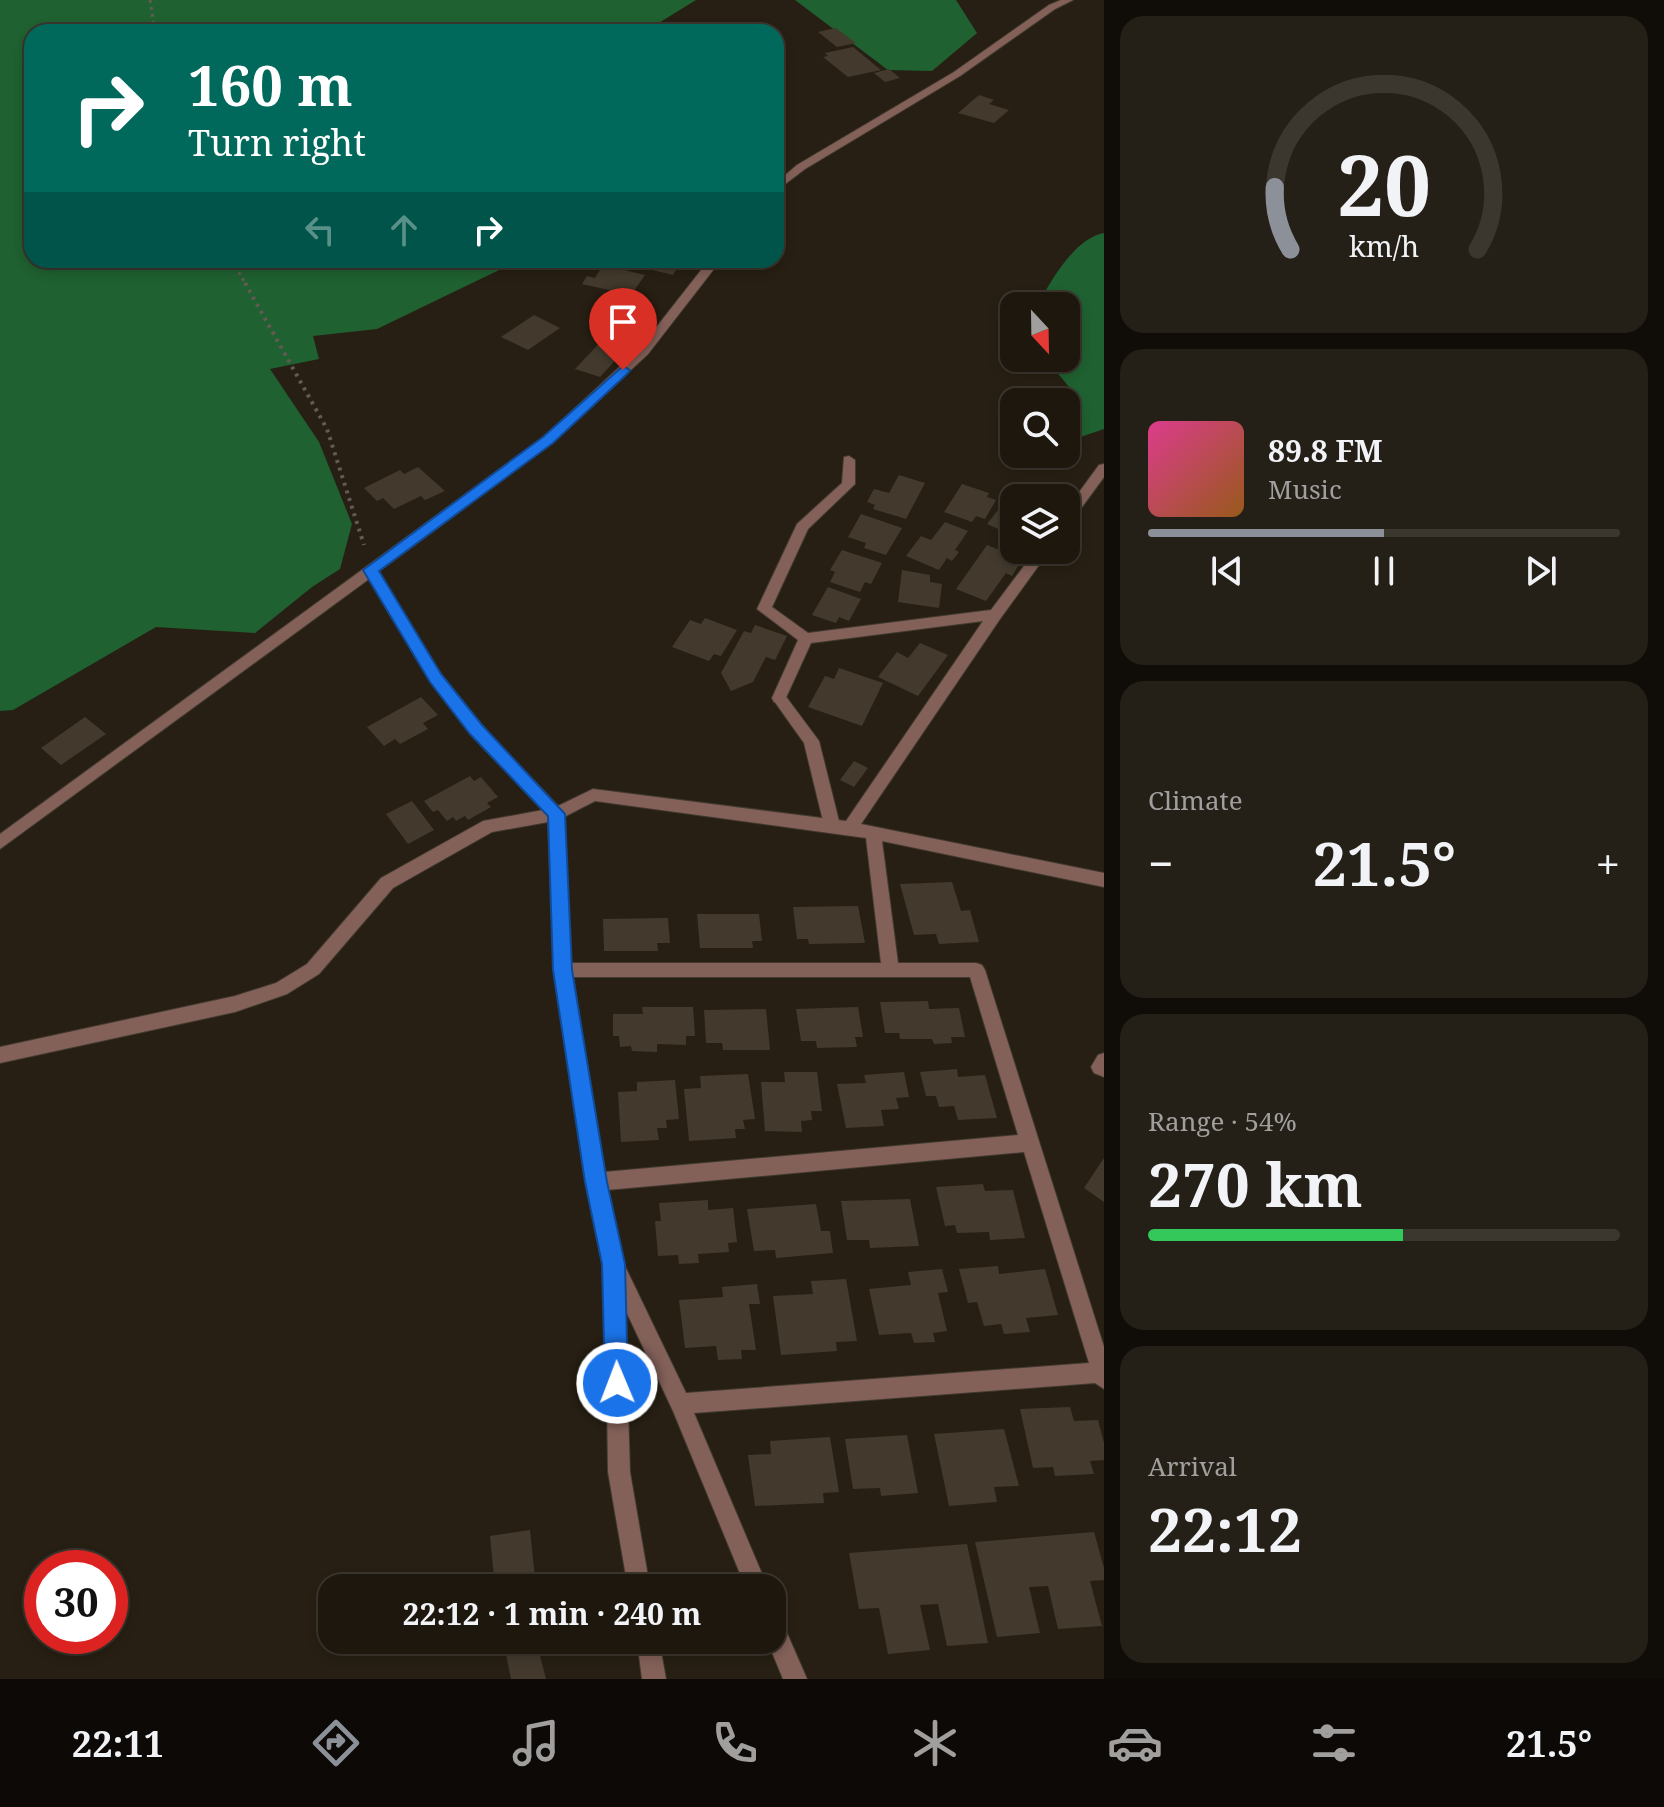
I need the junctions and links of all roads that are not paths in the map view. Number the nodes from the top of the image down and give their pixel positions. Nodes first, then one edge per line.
1 (1069, 0) edge
2 (784, 181) edge
3 (709, 268) edge
4 (849, 460) dead end
5 (1104, 468) edge
6 (1080, 500) edge
7 (1033, 564) edge
8 (370, 570) junction
9 (995, 615) junction
10 (806, 638) junction
11 (556, 814) junction
12 (832, 825) junction
13 (850, 828) junction
14 (873, 832) junction
15 (0, 843) edge
16 (1104, 880) edge
17 (890, 969) junction
18 (563, 970) junction
19 (0, 1055) edge
20 (1104, 1061) edge
21 (1104, 1069) edge
22 (1029, 1143) junction
23 (596, 1182) junction
24 (614, 1264) junction
25 (1103, 1376) edge
26 (680, 1404) junction
27 (637, 1574) edge
28 (751, 1574) edge
29 (650, 1654) edge
30 (784, 1654) edge
31 (654, 1679) edge
32 (795, 1679) edge

1 - 2 street
3 - 8 street
4 - 10 street
5 - 6 street
7 - 9 street
8 - 11 street
8 - 15 street
9 - 10 street
9 - 13 street
10 - 12 street
11 - 12 street
11 - 18 street
11 - 19 street
12 - 13 street
13 - 14 street
14 - 16 street
14 - 17 street
17 - 18 street
17 - 22 street
18 - 23 street
20 - 21 street
22 - 23 street
22 - 25 street
23 - 24 street
24 - 26 street
24 - 27 street
25 - 26 street
26 - 28 street
29 - 31 street
30 - 32 street

